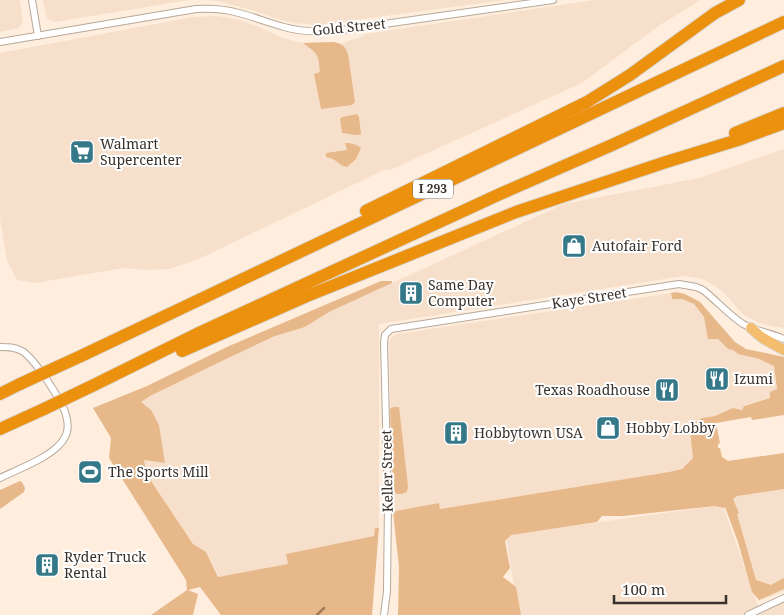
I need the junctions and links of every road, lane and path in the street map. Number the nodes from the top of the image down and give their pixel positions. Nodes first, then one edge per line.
1 (32, 0) edge
2 (553, 0) edge
3 (739, 0) edge
4 (784, 22) edge
5 (38, 36) junction
6 (0, 42) edge
7 (784, 66) edge
8 (784, 112) edge
9 (784, 123) edge
10 (666, 162) junction
11 (256, 272) junction
12 (751, 328) junction
13 (391, 329) joint
14 (773, 334) junction
15 (784, 334) edge
16 (784, 339) edge
17 (0, 347) edge
18 (784, 350) edge
19 (116, 374) junction
20 (0, 394) edge
21 (0, 429) edge
22 (0, 478) edge
23 (784, 598) edge
24 (384, 615) edge
25 (748, 615) edge

1 - 5 street
2 - 5 street, Gold Street
3 - 11 highway
4 - 11 highway, I 293
5 - 6 street, Gold Street
7 - 19 highway, I 293
8 - 10 highway
9 - 10 highway
10 - 19 highway
11 - 20 highway, I 293, bridge
12 - 13 street, Kaye Street
12 - 14 street, Kaye Street
12 - 18 main road
13 - 24 street, Keller Street
14 - 15 street, Kaye Street
14 - 16 street, Kaye Street
17 - 22 street
19 - 21 highway, I 293, bridge
23 - 25 street

